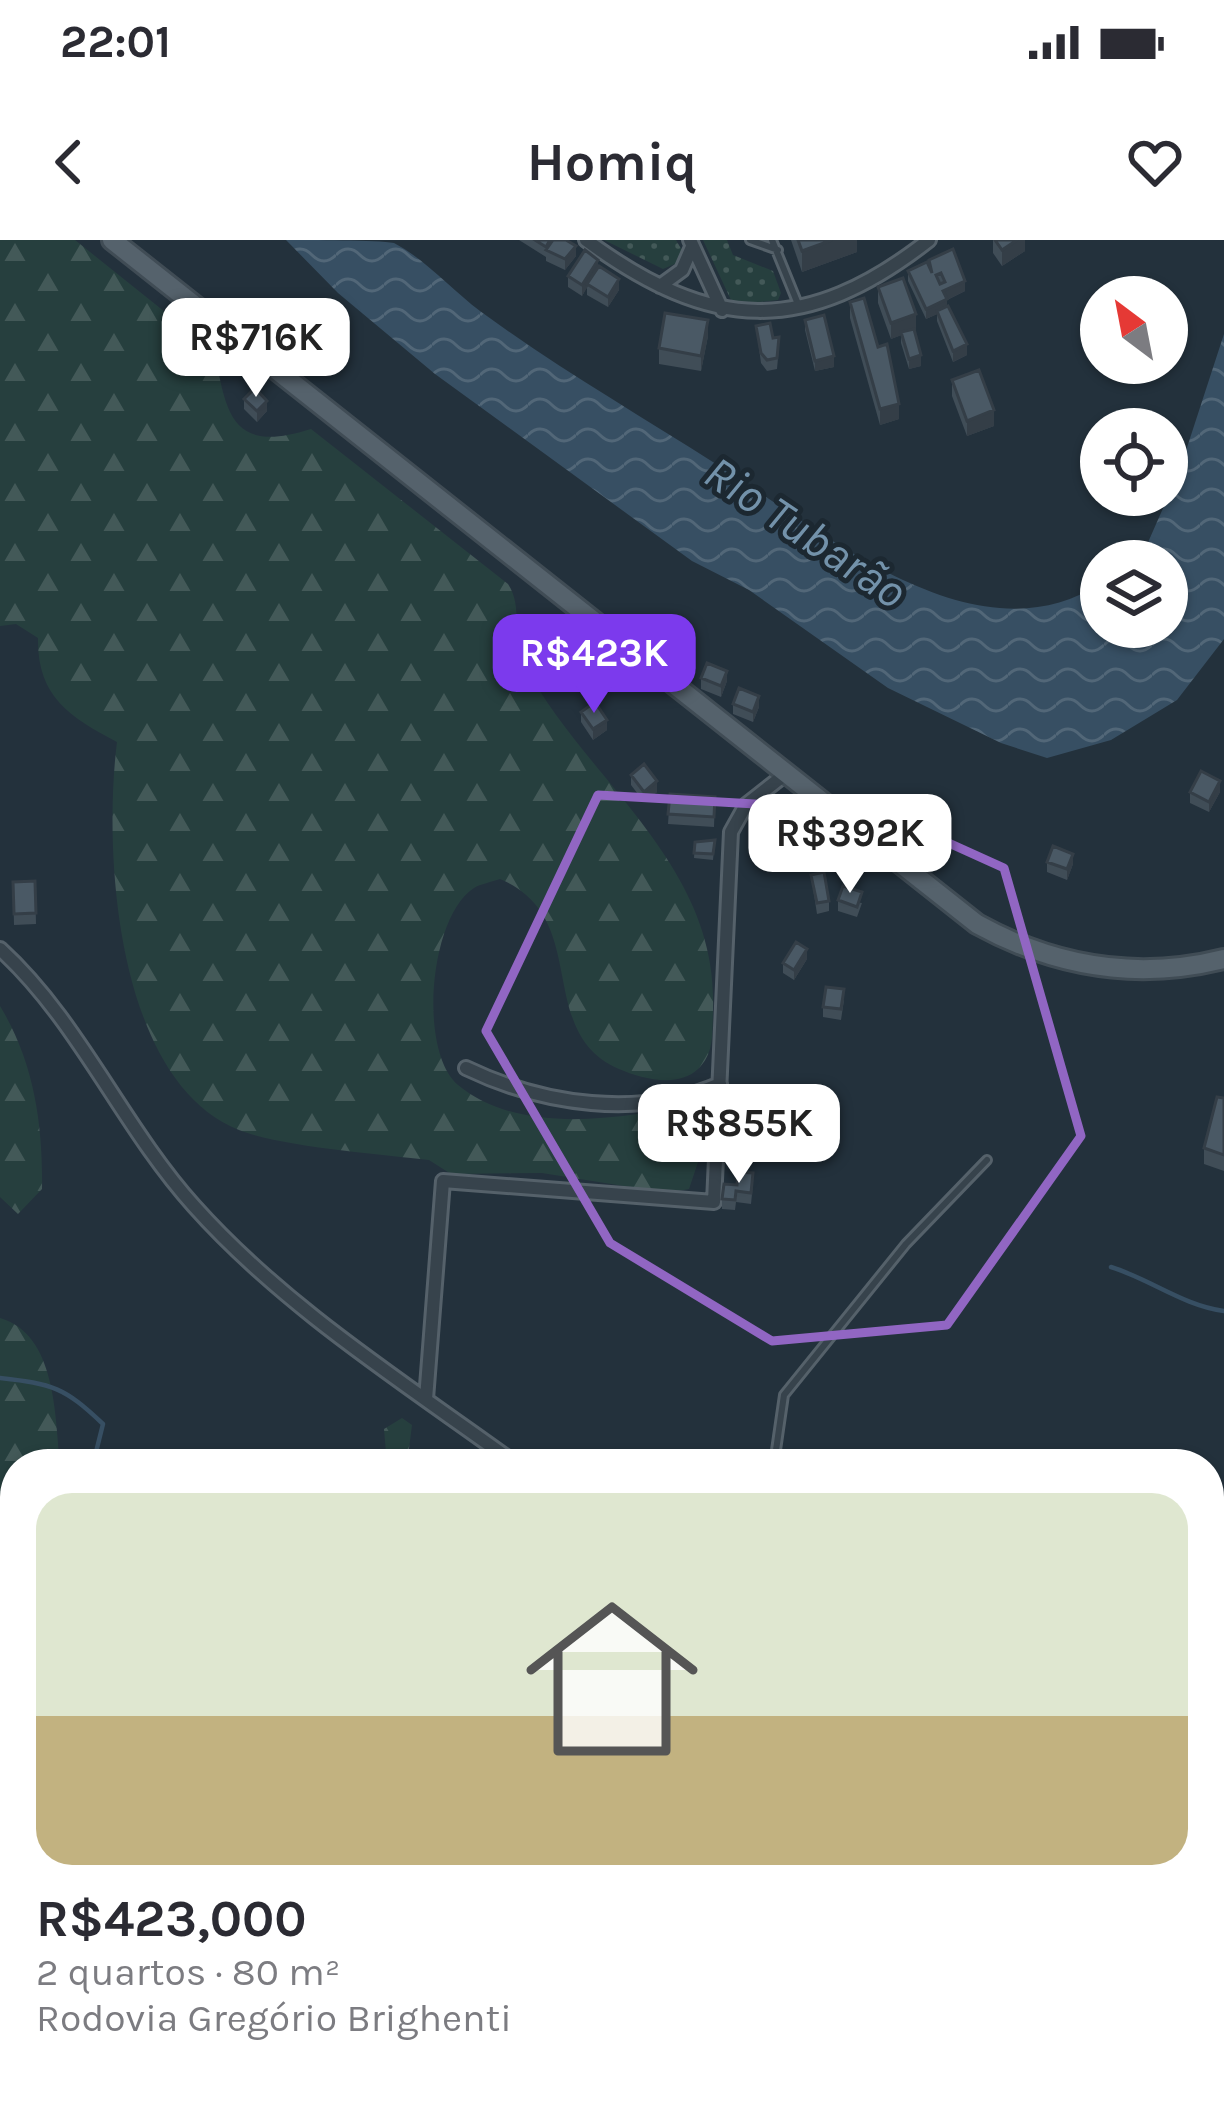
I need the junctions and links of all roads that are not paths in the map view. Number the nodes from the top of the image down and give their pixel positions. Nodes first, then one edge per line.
1 (112, 240) edge
2 (586, 240) edge
3 (750, 240) edge
4 (777, 240) edge
5 (929, 240) edge
6 (691, 243) edge
7 (778, 250) junction
8 (660, 286) junction
9 (800, 309) junction
10 (722, 310) junction
11 (783, 776) junction
12 (0, 949) edge
13 (1224, 959) edge
14 (466, 1068) dead end
15 (720, 1084) junction
16 (986, 1160) dead end
17 (426, 1399) junction
18 (495, 1449) edge
19 (776, 1449) edge

1 - 11 main road
2 - 8 street
3 - 7 lane
4 - 7 lane
5 - 9 street
6 - 8 street
6 - 10 street
7 - 9 lane
8 - 10 street
9 - 10 street
11 - 13 main road
11 - 15 street
12 - 17 street
14 - 15 street
15 - 17 street
16 - 19 lane
17 - 18 street

